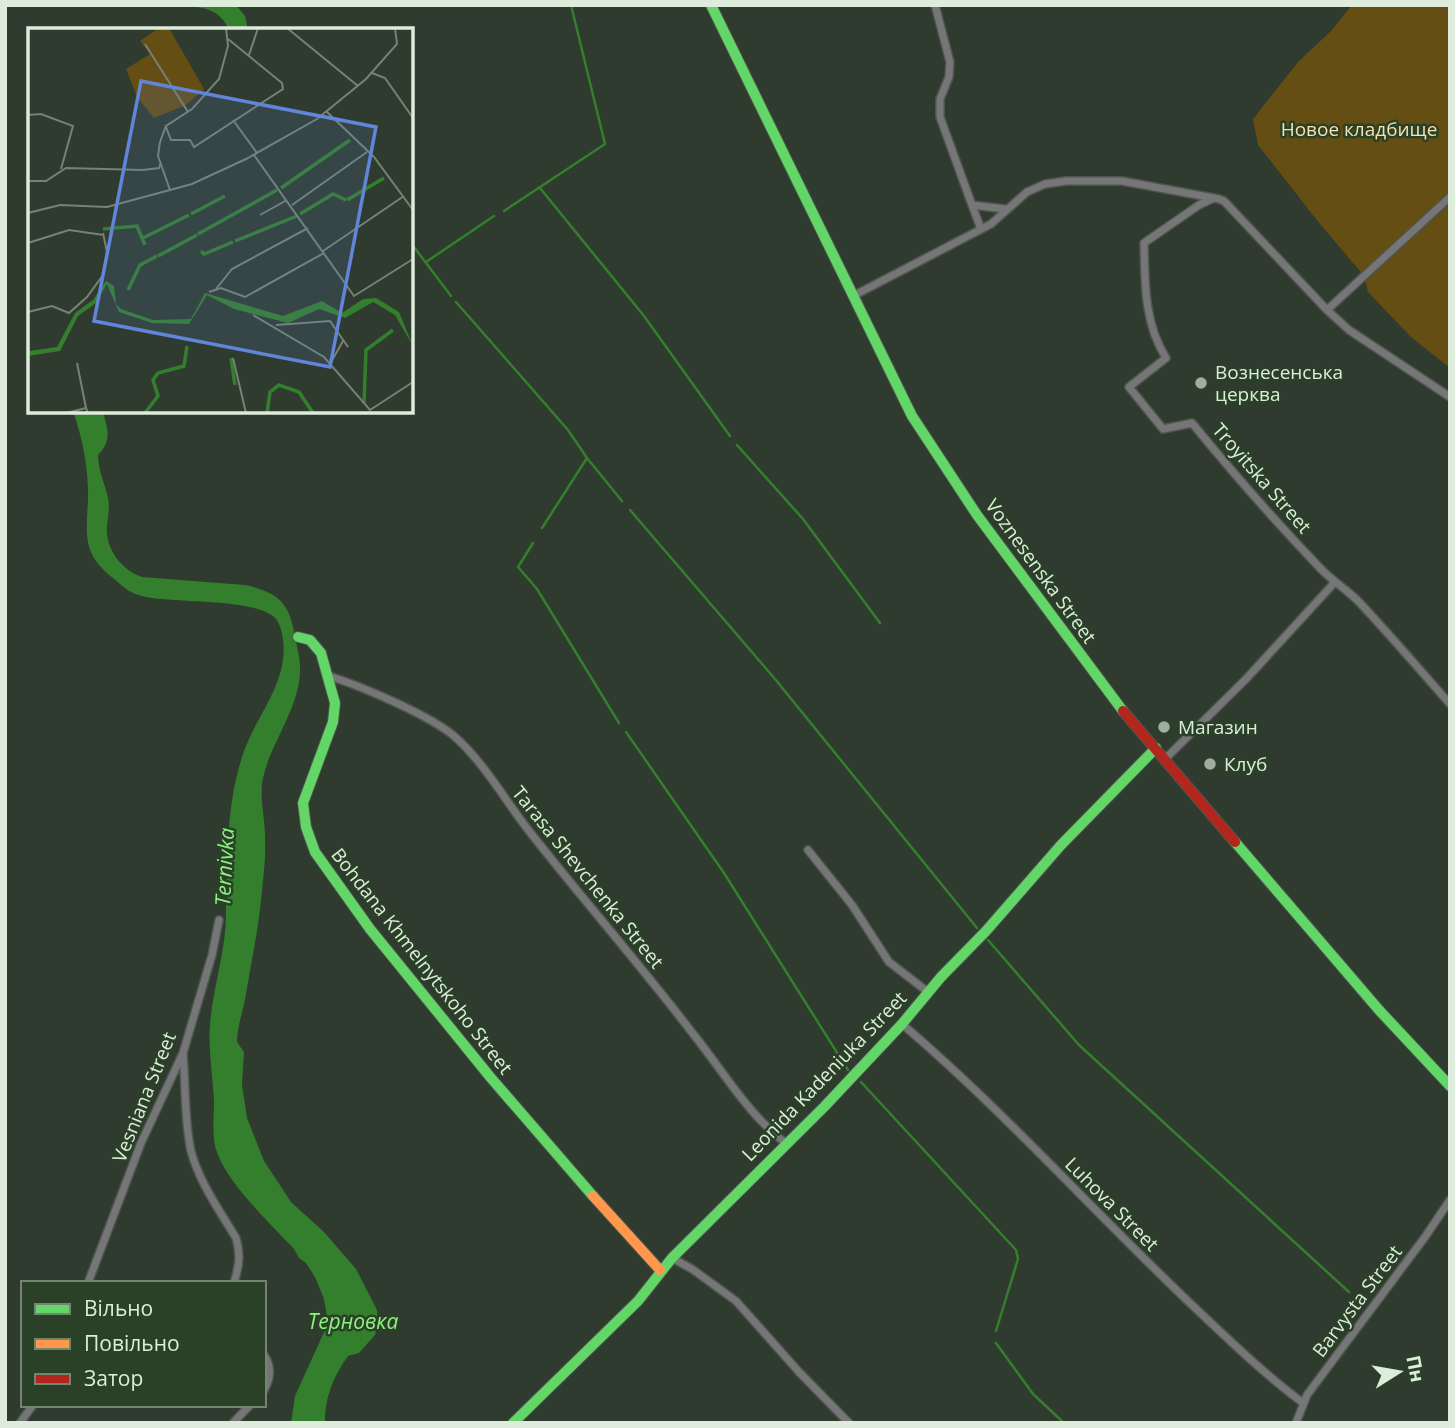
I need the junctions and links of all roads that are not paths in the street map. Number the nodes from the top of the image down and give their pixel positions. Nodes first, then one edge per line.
1 (711, 5) edge
2 (935, 5) edge
3 (1450, 197) edge
4 (1214, 198) junction
5 (972, 205) junction
6 (1005, 209) junction
7 (981, 229) junction
8 (853, 296) junction
9 (1327, 310) junction
10 (1450, 397) edge
11 (1335, 582) junction
12 (298, 636) dead end
13 (329, 676) junction
14 (1450, 704) edge
15 (1156, 748) junction
16 (1165, 759) junction
17 (808, 850) dead end
18 (219, 920) dead end
19 (928, 992) junction
20 (902, 1024) junction
21 (183, 1053) junction
22 (1450, 1086) edge
23 (787, 1144) junction
24 (1450, 1200) edge
25 (672, 1258) junction
26 (660, 1270) junction
27 (90, 1281) edge
28 (235, 1281) edge
29 (266, 1360) edge
30 (266, 1386) edge
31 (1303, 1403) junction
32 (32, 1407) edge
33 (248, 1407) edge
34 (20, 1423) edge
35 (233, 1423) edge
36 (513, 1423) edge
37 (849, 1423) edge
38 (1296, 1423) edge

1 - 8 street, Voznesenska Street
2 - 5 street
3 - 9 street
4 - 6 street
4 - 9 street
4 - 11 street, Troyitska Street
5 - 6 street
5 - 7 street
6 - 7 street
7 - 8 street
8 - 15 street, Voznesenska Street
9 - 10 street
11 - 14 street, Troyitska Street
11 - 16 street
12 - 13 street, Bohdana Khmelnytskoho Street
13 - 23 street, Tarasa Shevchenka Street
13 - 26 street, Bohdana Khmelnytskoho Street
15 - 16 street, Voznesenska Street
15 - 19 street, Leonida Kadeniuka Street
16 - 22 street, Voznesenska Street
17 - 19 street
18 - 21 street, Vesniana Street
19 - 20 street, Leonida Kadeniuka Street
20 - 23 street, Leonida Kadeniuka Street
20 - 31 street, Luhova Street
21 - 27 street, Vesniana Street
21 - 28 street
23 - 25 street, Leonida Kadeniuka Street
24 - 31 street, Barvysta Street
25 - 26 street, Leonida Kadeniuka Street
25 - 37 street
26 - 36 street, Leonida Kadeniuka Street
29 - 30 street
31 - 38 street, Barvysta Street
32 - 34 street
33 - 35 street

